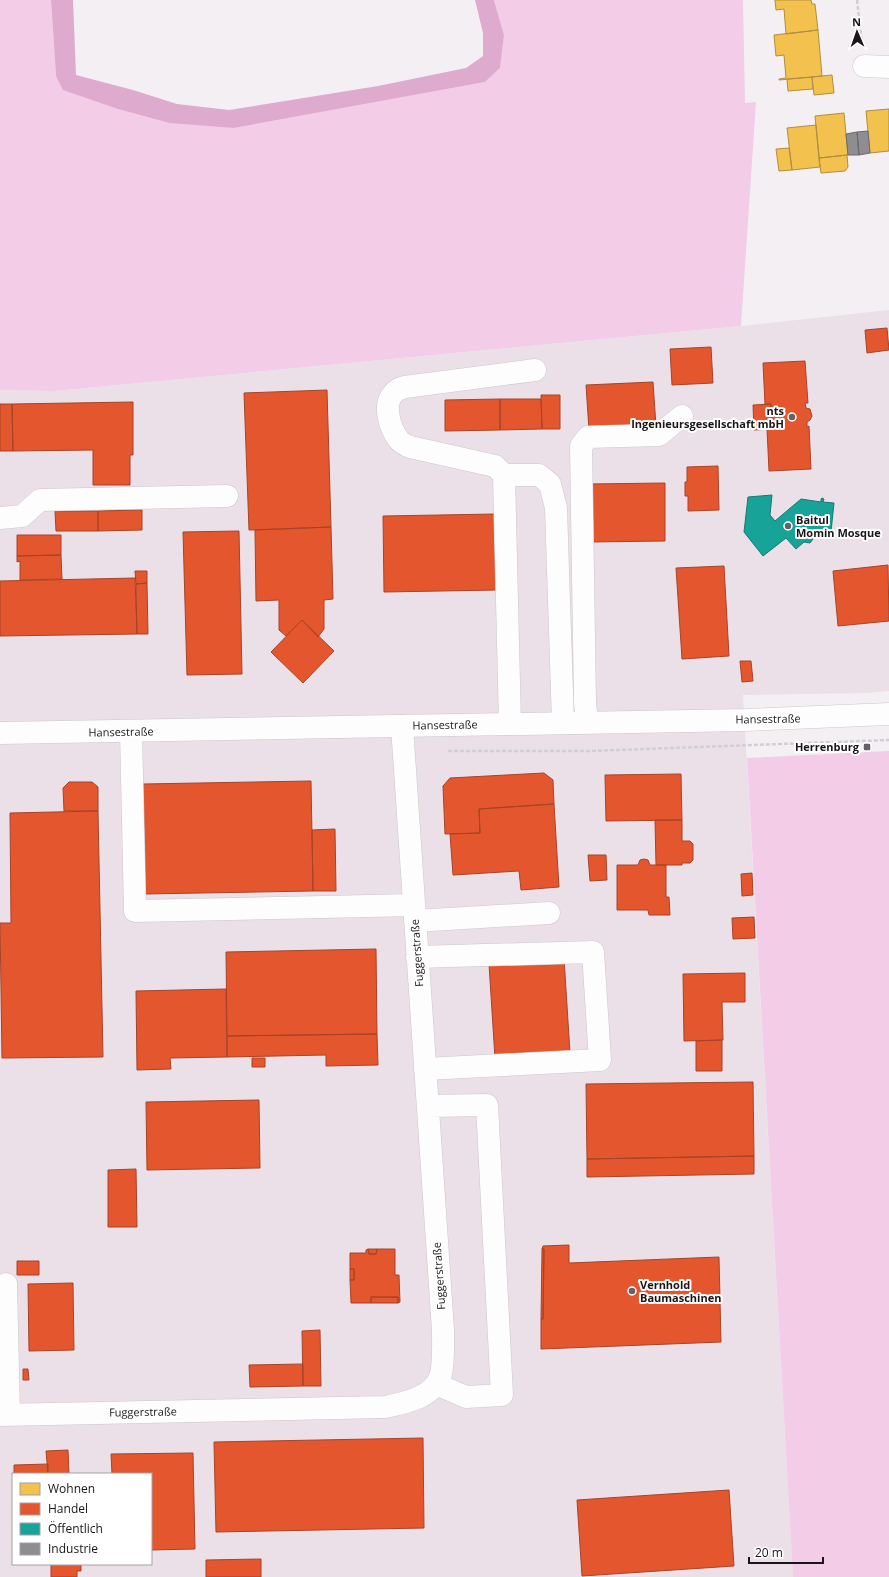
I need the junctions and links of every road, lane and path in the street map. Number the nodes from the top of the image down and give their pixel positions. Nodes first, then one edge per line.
1 (857, 0) edge
2 (864, 66) joint
3 (889, 67) edge
4 (535, 370) dead end
5 (682, 416) dead end
6 (504, 475) junction
7 (227, 496) dead end
8 (0, 518) edge
9 (889, 714) edge
10 (587, 722) junction
11 (563, 723) junction
12 (510, 724) junction
13 (402, 726) junction
14 (132, 732) junction
15 (0, 733) edge
16 (414, 913) junction
17 (549, 913) dead end
18 (417, 957) junction
19 (425, 1069) junction
20 (428, 1106) junction
21 (6, 1284) dead end
22 (436, 1384) junction
23 (4, 1415) edge

1 - 2 path
2 - 3 street
4 - 6 street
5 - 10 street
6 - 11 street
6 - 12 street
7 - 8 street
9 - 10 street, Hansestraße
10 - 11 street, Hansestraße
11 - 12 street, Hansestraße
12 - 13 street, Hansestraße
13 - 14 street, Hansestraße
13 - 16 street, Fuggerstraße
14 - 15 street, Hansestraße
14 - 16 street
16 - 17 street
16 - 18 street, Fuggerstraße
18 - 19 street, Fuggerstraße
18 - 19 street
19 - 20 street, Fuggerstraße
20 - 22 street, Fuggerstraße
20 - 22 street
21 - 23 street
22 - 23 street, Fuggerstraße

